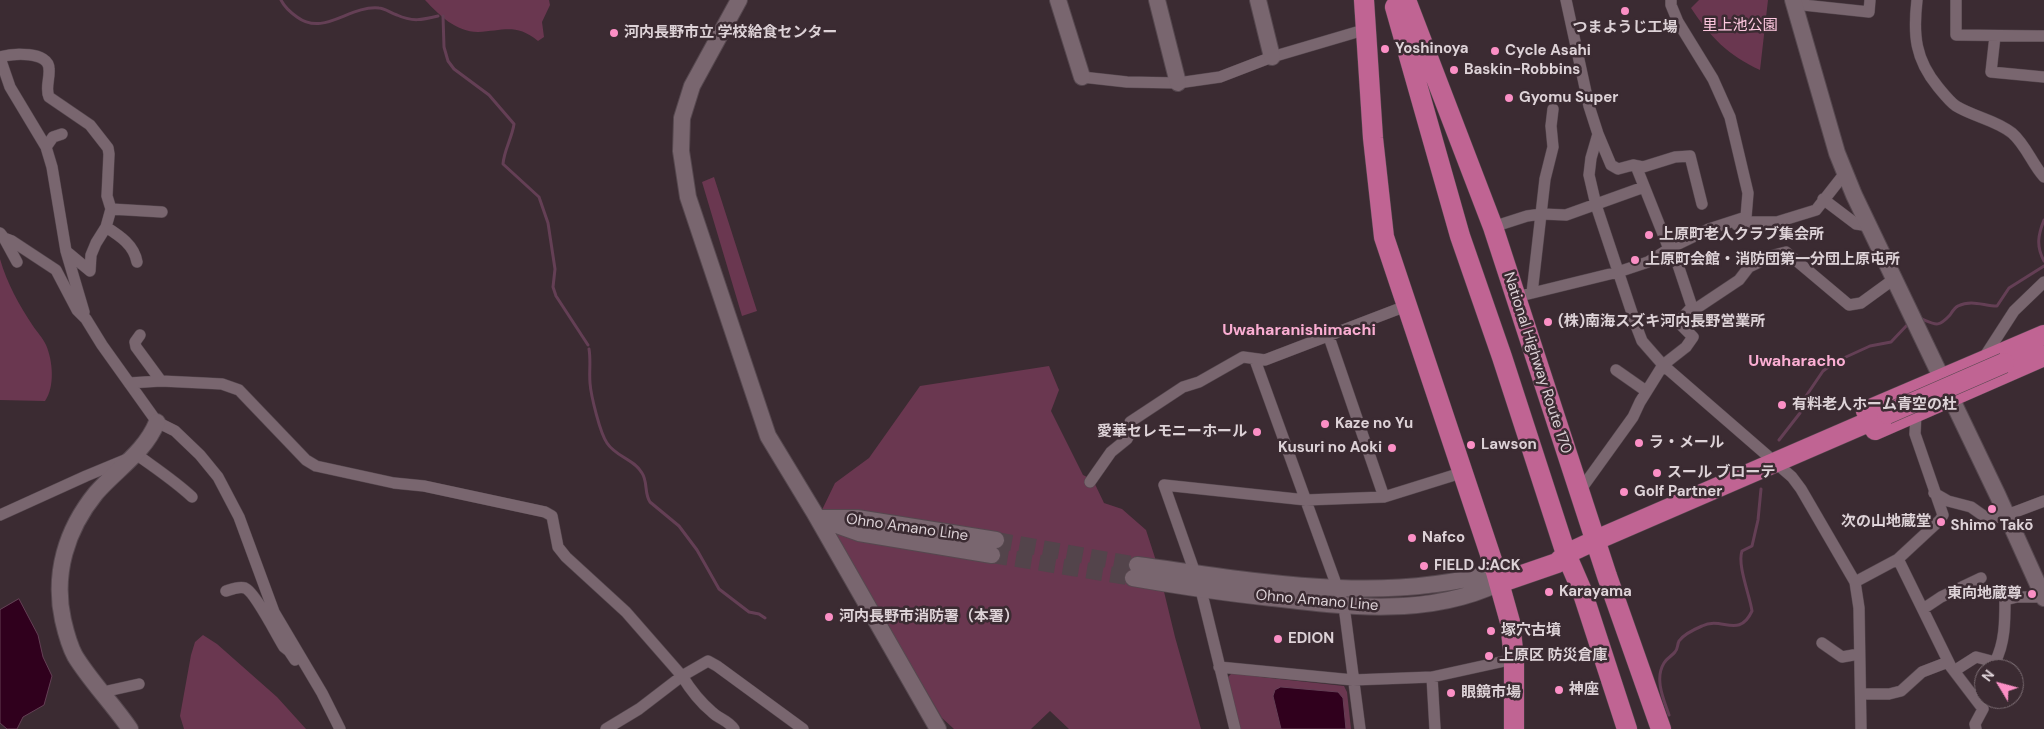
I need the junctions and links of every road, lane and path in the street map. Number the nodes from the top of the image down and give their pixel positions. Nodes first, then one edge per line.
1 (739, 0) edge
2 (1058, 0) edge
3 (1158, 0) edge
4 (1258, 0) edge
5 (1364, 0) edge
6 (1393, 0) edge
7 (1406, 0) edge
8 (1566, 0) edge
9 (1671, 0) edge
10 (1870, 0) edge
11 (1917, 0) edge
12 (1956, 0) edge
13 (1794, 2) edge
14 (1367, 29) junction
15 (1995, 36) junction
16 (2044, 36) edge
17 (1272, 57) junction
18 (0, 58) edge
19 (1082, 77) joint
20 (2044, 77) edge
21 (1178, 83) junction
22 (1554, 109) dead end
23 (62, 134) dead end
24 (1598, 134) junction
25 (46, 147) junction
26 (1636, 166) junction
27 (1845, 173) junction
28 (2044, 177) edge
29 (1644, 187) junction
30 (1824, 199) junction
31 (1702, 204) dead end
32 (1596, 205) junction
33 (111, 209) junction
34 (162, 212) dead end
35 (1542, 214) junction
36 (1499, 225) dead end
37 (1869, 226) junction
38 (106, 227) junction
39 (1709, 229) junction
40 (2, 235) edge
41 (1670, 248) junction
42 (66, 251) junction
43 (17, 262) dead end
44 (137, 262) dead end
45 (1618, 272) junction
46 (1894, 280) junction
47 (2044, 282) edge
48 (1524, 295) junction
49 (1406, 306) junction
50 (1692, 307) junction
51 (86, 319) junction
52 (140, 335) dead end
53 (2044, 335) edge
54 (1329, 337) junction
55 (2044, 346) edge
56 (2044, 356) edge
57 (1255, 360) junction
58 (1982, 361) junction
59 (1663, 364) junction
60 (1616, 370) dead end
61 (1942, 379) junction
62 (162, 381) junction
63 (128, 383) junction
64 (1646, 391) junction
65 (1951, 397) junction
66 (1916, 413) junction
67 (157, 422) junction
68 (134, 455) junction
69 (1775, 464) junction
70 (1461, 473) junction
71 (1090, 482) dead end
72 (1579, 492) junction
73 (1934, 493) junction
74 (192, 497) dead end
75 (1384, 497) junction
76 (1306, 500) junction
77 (2044, 501) edge
78 (0, 515) edge
79 (2007, 515) junction
80 (818, 518) junction
81 (1596, 540) junction
82 (994, 548) tunnel mouth
83 (1566, 554) junction
84 (1898, 559) junction
85 (1195, 573) junction
86 (1498, 578) junction
87 (1981, 578) dead end
88 (1855, 582) junction
89 (1201, 590) junction
90 (1339, 590) junction
91 (226, 591) dead end
92 (2044, 597) edge
93 (1344, 606) junction
94 (1923, 609) junction
95 (1822, 643) dead end
96 (1859, 654) junction
97 (1514, 659) junction
98 (1219, 666) junction
99 (1951, 666) junction
100 (682, 676) junction
101 (1432, 678) junction
102 (1353, 680) junction
103 (139, 684) dead end
104 (103, 692) junction
105 (1861, 694) junction
106 (326, 701) junction
107 (130, 729) edge
108 (340, 729) edge
109 (606, 729) edge
110 (734, 729) edge
111 (803, 729) edge
112 (938, 729) edge
113 (1235, 729) edge
114 (1360, 729) edge
115 (1435, 729) edge
116 (1514, 729) edge
117 (1627, 729) edge
118 (1661, 729) edge
119 (1861, 729) edge
120 (1976, 729) edge

1 - 80 street
2 - 19 street
3 - 21 street
4 - 17 street
5 - 14 highway
6 - 83 highway, National Highway Route 170
7 - 48 highway, National Highway Route 170
8 - 24 street
9 - 39 street
10 - 13 street
11 - 28 street
12 - 15 street
13 - 27 street
14 - 17 street
14 - 49 highway
15 - 16 street
15 - 20 street
17 - 21 street
18 - 25 street
18 - 33 street
19 - 21 street
22 - 35 street
23 - 25 street
24 - 26 street
24 - 32 street
25 - 42 street
26 - 29 street
26 - 31 street
27 - 30 street
27 - 37 street
29 - 32 street
29 - 41 street
30 - 37 street
30 - 39 street
32 - 35 street
32 - 45 street
33 - 34 street
33 - 38 street
35 - 36 street
35 - 48 street
37 - 46 street
38 - 42 street
38 - 44 street
39 - 41 street
40 - 43 street
40 - 51 street
41 - 45 street
41 - 50 street
42 - 51 street
45 - 48 street
45 - 59 street
46 - 50 street
46 - 61 street
47 - 58 street
48 - 72 highway, National Highway Route 170
49 - 54 street
49 - 70 highway
50 - 59 street
51 - 63 street
52 - 62 street
53 - 58 highway
54 - 57 street
54 - 75 street
55 - 69 highway, bridge
56 - 65 highway
57 - 71 street
57 - 76 street
58 - 61 highway
59 - 64 street
59 - 69 street
60 - 64 street
61 - 65 street
61 - 69 highway
62 - 63 street
62 - 100 street
63 - 67 street
64 - 72 street
65 - 66 highway
65 - 79 street
66 - 69 highway
66 - 73 street
67 - 68 street
67 - 106 street
68 - 74 street
68 - 78 street
68 - 104 street
69 - 81 highway
69 - 88 street
70 - 75 street
70 - 86 highway
72 - 81 highway, National Highway Route 170
73 - 79 street
73 - 84 street
75 - 76 street
76 - 85 street
76 - 90 street
77 - 79 street
79 - 92 street
80 - 82 street, Ohno Amano Line
80 - 112 street
81 - 83 highway
81 - 118 highway, National Highway Route 170
83 - 86 highway
83 - 117 highway, National Highway Route 170
84 - 88 street
84 - 94 street
85 - 89 street, Ohno Amano Line
85 - 90 street, Ohno Amano Line
86 - 90 street, Ohno Amano Line
86 - 93 street, Ohno Amano Line
86 - 97 highway
87 - 94 street
88 - 96 street
89 - 93 street, Ohno Amano Line
89 - 98 street
90 - 93 street
91 - 106 street
92 - 99 street
93 - 102 street
94 - 99 street
95 - 96 street
96 - 105 street
97 - 101 street
97 - 116 highway
98 - 102 street
98 - 113 street
99 - 105 street
99 - 120 street
100 - 109 street
100 - 110 street
100 - 111 street
101 - 102 street
101 - 115 street
102 - 114 street
103 - 104 street
104 - 107 street
105 - 119 street
106 - 108 street

